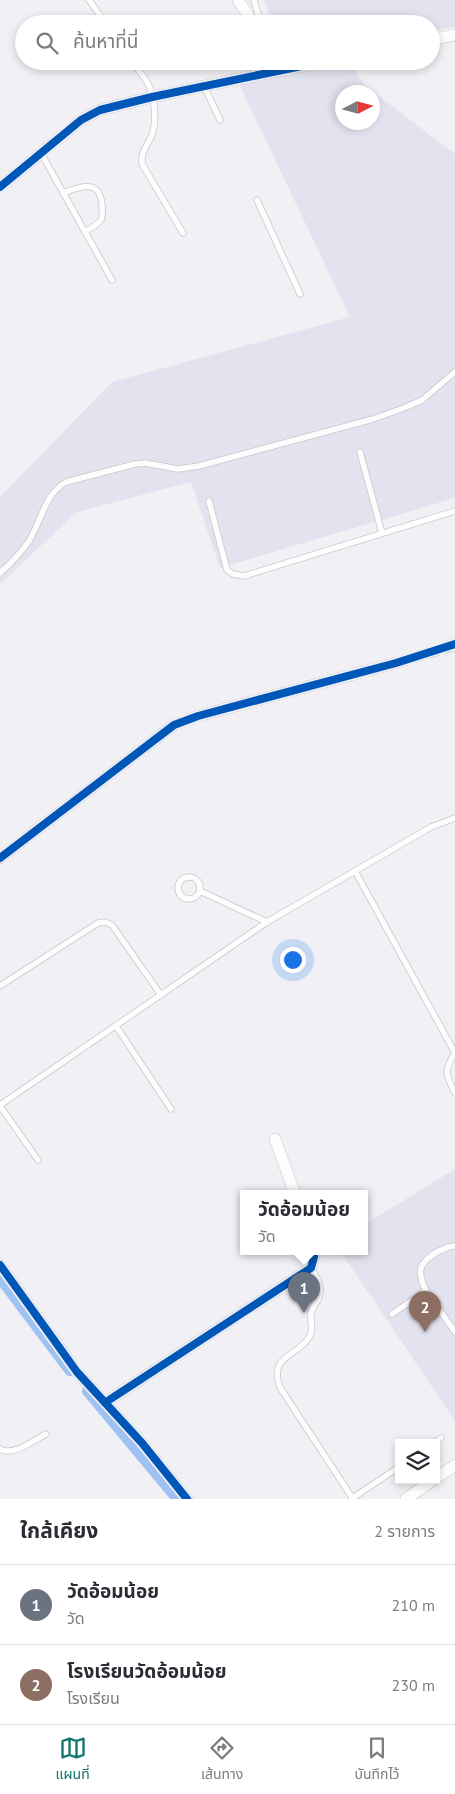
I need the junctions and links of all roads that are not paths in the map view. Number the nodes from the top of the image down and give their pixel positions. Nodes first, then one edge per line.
1 (89, 0) edge
2 (238, 0) edge
3 (254, 0) edge
4 (100, 15) edge
5 (248, 15) edge
6 (258, 15) edge
7 (455, 35) edge
8 (440, 38) edge
9 (138, 70) edge
10 (266, 70) edge
11 (204, 86) junction
12 (152, 97) junction
13 (220, 120) dead end
14 (41, 153) junction
15 (0, 187) edge
16 (63, 193) junction
17 (257, 200) dead end
18 (85, 232) junction
19 (183, 233) dead end
20 (112, 280) dead end
21 (300, 294) dead end
22 (455, 372) edge
23 (360, 452) dead end
24 (209, 501) dead end
25 (455, 511) edge
26 (382, 533) junction
27 (0, 573) edge
28 (396, 663) tunnel mouth
29 (455, 818) edge
30 (0, 858) edge
31 (355, 871) junction
32 (200, 891) dead end
33 (267, 922) junction
34 (0, 986) edge
35 (161, 995) junction
36 (116, 1026) junction
37 (455, 1053) edge
38 (455, 1093) edge
39 (0, 1105) edge
40 (171, 1109) dead end
41 (275, 1139) dead end
42 (38, 1160) dead end
43 (294, 1190) edge
44 (455, 1246) edge
45 (314, 1255) edge
46 (0, 1265) edge
47 (310, 1268) junction
48 (426, 1291) junction
49 (392, 1314) dead end
50 (455, 1332) edge
51 (106, 1402) junction
52 (46, 1434) dead end
53 (0, 1449) edge
54 (455, 1466) edge
55 (395, 1470) edge
56 (440, 1475) edge
57 (427, 1484) edge
58 (187, 1499) edge
59 (353, 1499) edge
60 (406, 1499) edge

1 - 4 lane
2 - 5 street
3 - 6 lane
7 - 8 street
9 - 12 lane
10 - 11 street
11 - 12 street
11 - 13 lane
12 - 14 street
12 - 19 lane
14 - 15 street
14 - 16 lane
16 - 18 lane
16 - 18 lane
17 - 21 lane
18 - 20 lane
22 - 27 lane
23 - 26 lane
24 - 26 lane
25 - 26 lane
28 - 30 street
29 - 31 lane
31 - 33 lane
31 - 37 lane
32 - 33 lane
33 - 35 lane
34 - 35 lane
35 - 36 lane
36 - 39 lane
36 - 40 lane
37 - 38 lane
39 - 42 lane
41 - 43 street
44 - 48 lane
45 - 47 street
46 - 51 street
47 - 51 street
47 - 59 lane
48 - 49 lane
48 - 50 lane
51 - 58 street
52 - 53 lane
54 - 56 street
55 - 59 lane
57 - 60 street

